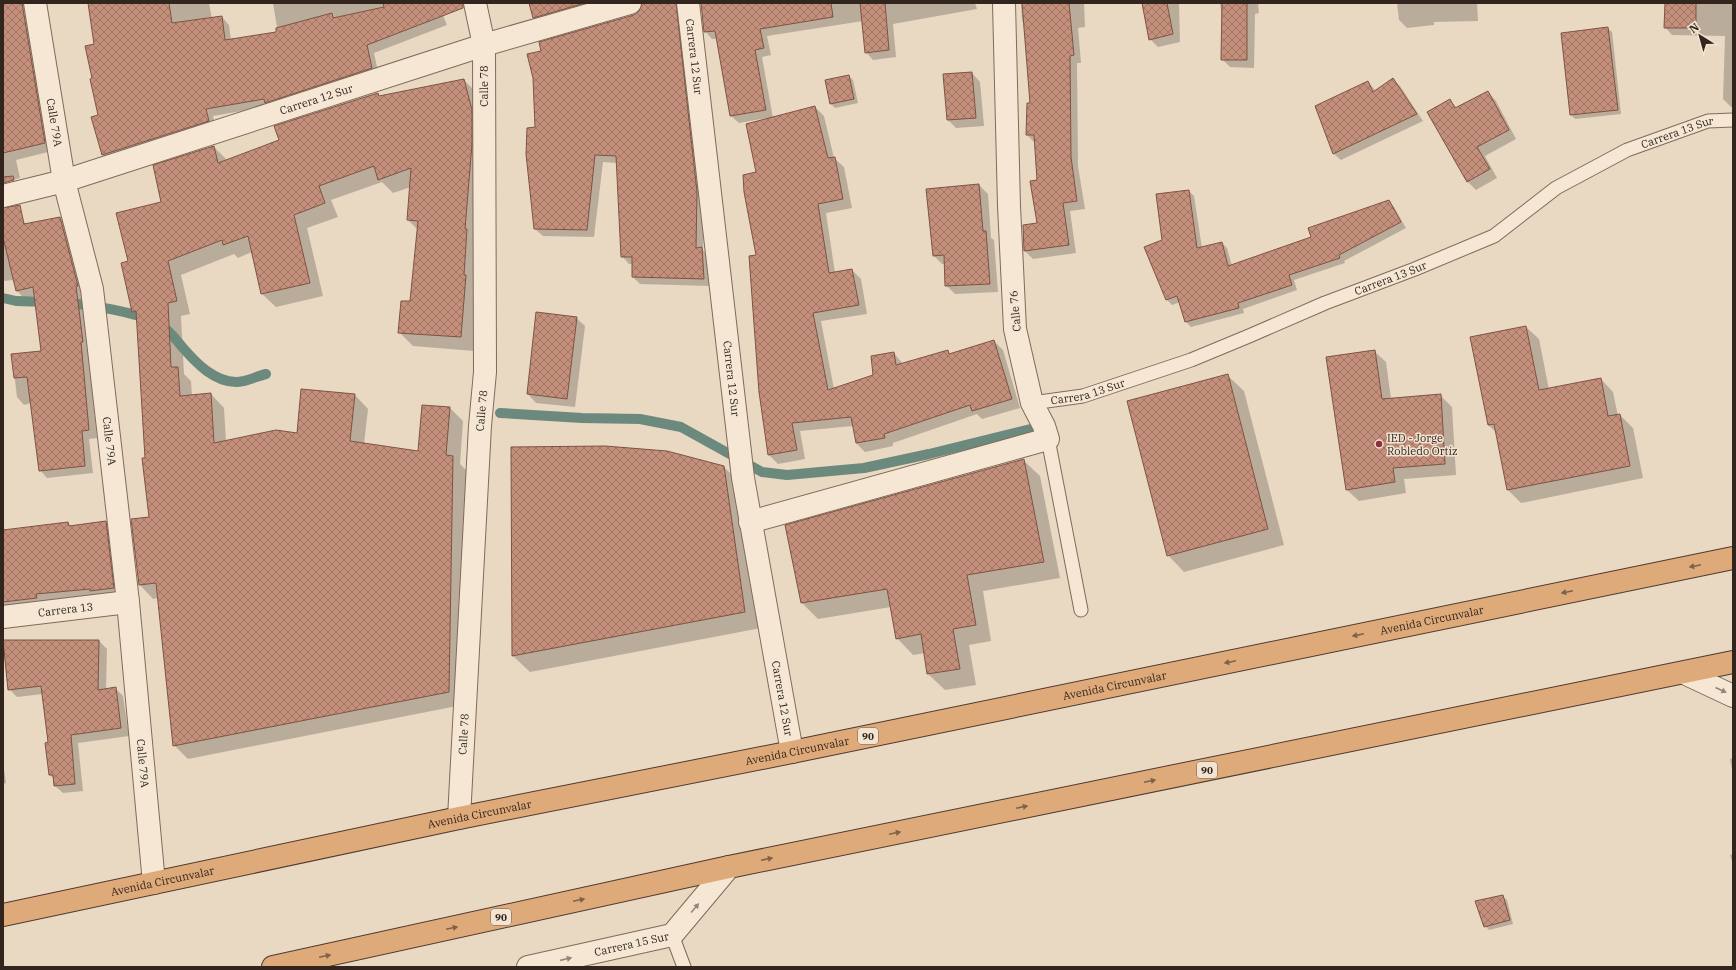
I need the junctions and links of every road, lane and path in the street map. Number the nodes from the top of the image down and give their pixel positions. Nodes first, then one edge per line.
1 (34, 3) edge
2 (475, 3) edge
3 (630, 3) edge
4 (688, 3) edge
5 (1004, 3) edge
6 (484, 45) junction
7 (1733, 120) edge
8 (64, 181) junction
9 (3, 196) edge
10 (1032, 403) junction
11 (1048, 439) junction
12 (750, 522) junction
13 (1733, 558) edge
14 (128, 602) junction
15 (1081, 610) dead end
16 (3, 617) edge
17 (1733, 662) edge
18 (1684, 673) junction
19 (1733, 696) edge
20 (792, 752) junction
21 (459, 818) junction
22 (729, 867) junction
23 (154, 883) junction
24 (3, 915) edge
25 (672, 935) junction
26 (273, 967) edge
27 (528, 967) edge
28 (684, 967) edge

1 - 8 street, Calle 79A
2 - 6 street, Calle 78
3 - 6 street, Carrera 12 Sur
4 - 12 street, Carrera 12 Sur
5 - 10 street, Calle 76
6 - 8 street, Carrera 12 Sur
6 - 21 street, Calle 78
7 - 10 lane, Carrera 13 Sur
8 - 9 street, Carrera 12 Sur
8 - 14 street, Calle 79A
10 - 11 street, Calle 76
11 - 12 street
11 - 15 lane, Calle 76
12 - 20 street, Carrera 12 Sur
13 -> 20 highway, Avenida Circunvalar / 90
14 - 16 street, Carrera 13
14 - 23 street, Calle 79A
17 - 18 highway, 90
18 -> 19 street
22 -> 18 highway, 90
20 - 21 highway, Avenida Circunvalar / 90
21 - 23 highway, Avenida Circunvalar / 90
25 -> 22 street, Carrera 15 Sur
26 -> 22 highway, 90
23 - 24 highway, Avenida Circunvalar / 90
27 -> 25 street, Carrera 15 Sur
25 - 28 lane

